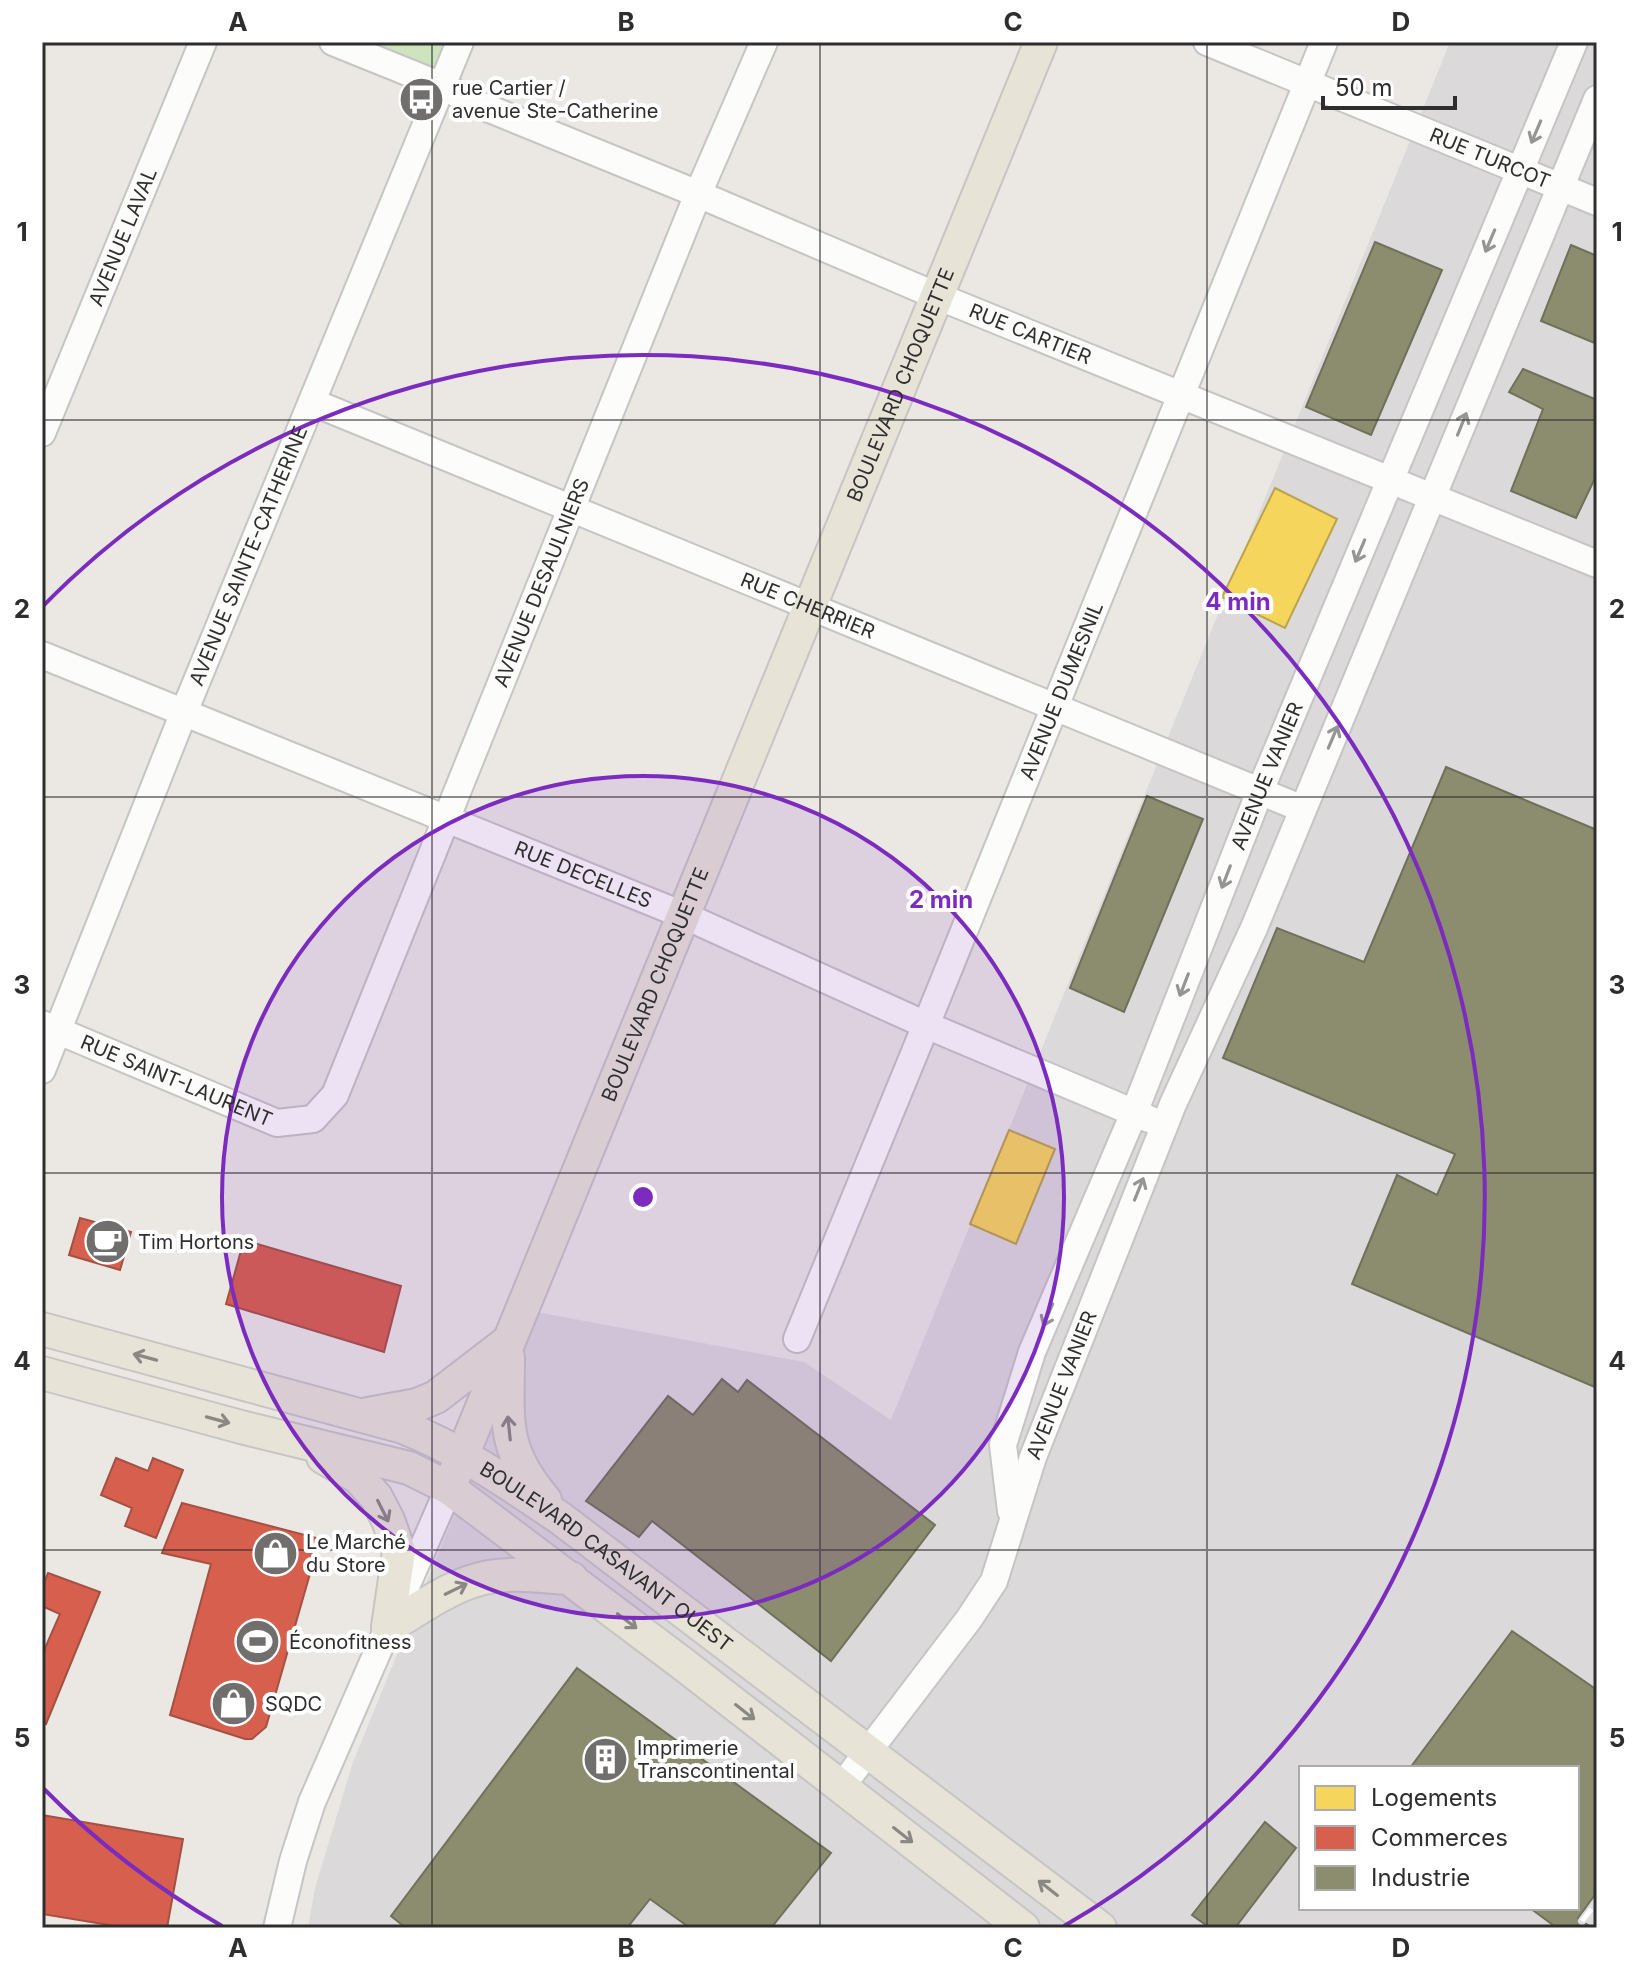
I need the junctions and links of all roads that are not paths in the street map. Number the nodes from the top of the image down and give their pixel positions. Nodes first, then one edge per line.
1 (203, 42) edge
2 (333, 42) edge
3 (460, 42) edge
4 (764, 42) edge
5 (1041, 42) edge
6 (1207, 42) edge
7 (1324, 42) edge
8 (1574, 42) edge
9 (1306, 82) junction
10 (442, 86) junction
11 (1597, 99) edge
12 (1520, 170) junction
13 (1560, 187) junction
14 (698, 194) junction
15 (1597, 202) edge
16 (937, 296) junction
17 (1181, 394) junction
18 (312, 402) junction
19 (42, 433) edge
20 (1390, 479) junction
21 (1433, 497) junction
22 (572, 510) junction
23 (1597, 564) edge
24 (810, 608) junction
25 (42, 655) edge
26 (1055, 708) junction
27 (184, 712) junction
28 (1260, 791) junction
29 (1303, 809) junction
30 (447, 819) junction
31 (1213, 912) junction
32 (683, 915) junction
33 (1254, 928) junction
34 (926, 1025) junction
35 (50, 1028) edge
36 (42, 1070) edge
37 (1134, 1113) junction
38 (313, 1119) joint
39 (1165, 1125) junction
40 (1079, 1243) junction
41 (1109, 1261) junction
42 (42, 1329) edge
43 (797, 1339) dead end
44 (508, 1342) junction
45 (42, 1373) edge
46 (363, 1415) junction
47 (277, 1435) junction
48 (461, 1456) junction
49 (449, 1488) junction
50 (560, 1518) junction
51 (1013, 1522) junction
52 (571, 1578) junction
53 (388, 1627) junction
54 (869, 1750) junction
55 (841, 1787) junction
56 (277, 1928) edge
57 (1023, 1928) edge
58 (1100, 1928) edge

1 - 19 street, AVENUE LAVAL
2 - 10 street, RUE CARTIER
3 - 10 street, AVENUE SAINTE-CATHERINE
4 - 14 street, AVENUE DESAULNIERS
5 - 16 main road, BOULEVARD CHOQUETTE
6 - 9 street, RUE TURCOT
7 - 9 street, AVENUE DUMESNIL
8 -> 12 street, AVENUE VANIER
9 - 12 street, RUE TURCOT
9 - 17 street, AVENUE DUMESNIL
10 - 14 street, RUE CARTIER
10 - 18 street, AVENUE SAINTE-CATHERINE
11 - 13 street, AVENUE VANIER
12 - 13 street, RUE TURCOT
12 -> 20 street, AVENUE VANIER
13 - 15 street, RUE TURCOT
21 -> 13 street, AVENUE VANIER
14 - 16 street, RUE CARTIER
14 - 22 street, AVENUE DESAULNIERS
16 - 17 street, RUE CARTIER
16 - 24 main road, BOULEVARD CHOQUETTE
17 - 20 street, RUE CARTIER
17 - 26 street, AVENUE DUMESNIL
18 - 22 street, RUE CHERRIER
18 - 27 street, AVENUE SAINTE-CATHERINE
20 - 21 street, RUE CARTIER
20 -> 28 street, AVENUE VANIER
21 - 23 street, RUE CARTIER
29 -> 21 street, AVENUE VANIER
22 - 24 street, RUE CHERRIER
22 - 30 street, AVENUE DESAULNIERS
24 - 26 street, RUE CHERRIER
24 - 32 main road, BOULEVARD CHOQUETTE
25 - 27 street, RUE DECELLES
26 - 28 street, RUE CHERRIER
26 - 34 street, AVENUE DUMESNIL
27 - 30 street, RUE DECELLES
27 - 35 street, AVENUE SAINTE-CATHERINE
28 - 29 street, RUE CHERRIER
28 -> 31 street, AVENUE VANIER
29 - 33 street, AVENUE VANIER
30 - 32 street, RUE DECELLES
30 - 38 street, AVENUE DESAULNIERS
31 - 33 street
31 -> 37 street, AVENUE VANIER
32 - 34 street, RUE DECELLES
32 - 44 main road, BOULEVARD CHOQUETTE
33 - 39 street, AVENUE VANIER
34 - 37 street, RUE DECELLES
34 - 43 street, AVENUE DUMESNIL
35 - 36 street, AVENUE SAINTE-CATHERINE
35 - 38 street, RUE SAINT-LAURENT
37 - 39 street, RUE DECELLES
37 - 40 street, AVENUE VANIER
41 -> 39 street, AVENUE VANIER
40 - 41 street
40 -> 51 street, AVENUE VANIER
41 - 51 street, AVENUE VANIER
46 -> 42 main road, BOULEVARD CASAVANT OUEST
44 - 46 main road
44 - 48 main road, BOULEVARD CHOQUETTE
50 -> 44 main road
45 -> 47 main road, BOULEVARD CASAVANT OUEST
46 - 48 main road, BOULEVARD CASAVANT OUEST
47 - 49 main road, BOULEVARD CASAVANT OUEST
47 -> 53 main road
48 - 49 main road, BOULEVARD CHOQUETTE
48 - 50 main road, BOULEVARD CASAVANT OUEST
49 - 52 main road, BOULEVARD CASAVANT OUEST
49 - 53 street, BOULEVARD CHOQUETTE
50 - 54 main road, BOULEVARD CASAVANT OUEST
51 - 54 street, AVENUE VANIER
53 -> 52 main road
52 -> 55 main road, BOULEVARD CASAVANT OUEST
53 - 56 street, BOULEVARD CHOQUETTE
54 - 55 street, AVENUE VANIER
58 -> 54 main road, BOULEVARD CASAVANT OUEST
55 -> 57 main road, BOULEVARD CASAVANT OUEST

